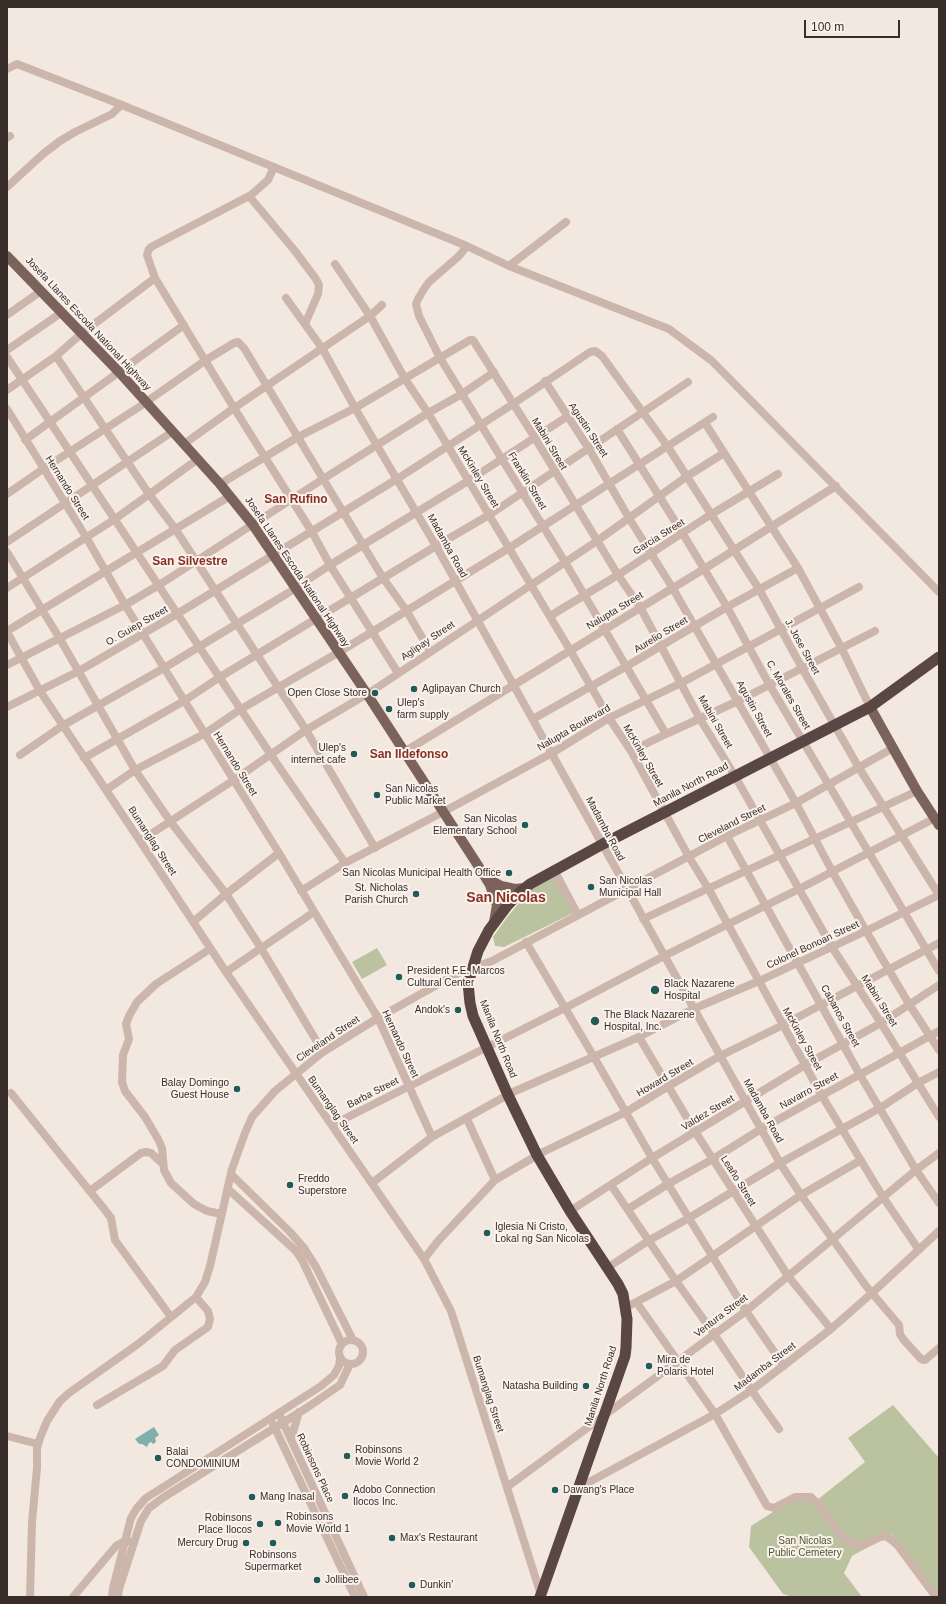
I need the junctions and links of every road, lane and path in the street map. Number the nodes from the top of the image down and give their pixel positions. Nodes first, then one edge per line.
1 (7, 69) edge
2 (121, 105) junction
3 (274, 167) junction
4 (7, 187) edge
5 (249, 196) junction
6 (566, 222) dead end
7 (467, 246) junction
8 (7, 256) edge
9 (335, 264) dead end
10 (509, 266) junction
11 (155, 278) junction
12 (40, 291) junction
13 (286, 298) dead end
14 (382, 305) dead end
15 (61, 313) junction
16 (7, 314) edge
17 (370, 316) junction
18 (305, 324) junction
19 (184, 325) junction
20 (80, 334) junction
21 (322, 348) junction
22 (7, 350) edge
23 (56, 356) junction
24 (7, 357) edge
25 (440, 358) junction
26 (206, 360) junction
27 (119, 372) junction
28 (494, 372) junction
29 (22, 379) junction
30 (405, 379) junction
31 (545, 381) junction
32 (688, 382) dead end
33 (267, 385) junction
34 (7, 390) edge
35 (462, 394) junction
36 (84, 398) junction
37 (146, 403) junction
38 (513, 404) junction
39 (234, 408) junction
40 (355, 408) junction
41 (7, 410) edge
42 (643, 412) junction
43 (428, 413) junction
44 (568, 416) junction
45 (713, 417) dead end
46 (51, 422) junction
47 (705, 423) junction
48 (482, 425) junction
49 (617, 429) junction
50 (105, 430) junction
51 (172, 432) junction
52 (298, 437) junction
53 (535, 438) junction
54 (25, 440) junction
55 (184, 444) junction
56 (377, 445) junction
57 (448, 446) junction
58 (668, 447) junction
59 (589, 449) junction
60 (70, 453) junction
61 (724, 453) junction
62 (265, 456) junction
63 (502, 458) junction
64 (198, 459) junction
65 (128, 462) junction
66 (640, 465) junction
67 (43, 469) junction
68 (554, 471) junction
69 (778, 474) dead end
70 (686, 477) junction
71 (323, 479) junction
72 (397, 479) junction
73 (468, 481) junction
74 (610, 483) junction
75 (220, 484) junction
76 (92, 485) junction
77 (836, 486) junction
78 (749, 491) junction
79 (7, 494) edge
80 (149, 494) junction
81 (522, 494) junction
82 (230, 496) junction
83 (658, 496) junction
84 (291, 500) junction
85 (64, 504) junction
86 (575, 505) junction
87 (342, 512) junction
88 (417, 512) junction
89 (489, 515) junction
90 (710, 515) junction
91 (629, 518) junction
92 (115, 519) junction
93 (253, 526) junction
94 (542, 526) junction
95 (772, 526) junction
96 (176, 530) junction
97 (312, 532) junction
98 (683, 534) junction
99 (86, 537) junction
100 (597, 540) junction
101 (7, 542) edge
102 (363, 545) junction
103 (436, 546) junction
104 (509, 548) junction
105 (734, 550) junction
106 (7, 552) edge
107 (138, 553) junction
108 (652, 553) junction
109 (272, 554) junction
110 (196, 562) junction
111 (565, 562) junction
112 (330, 565) junction
113 (798, 568) junction
114 (704, 569) junction
115 (106, 572) junction
116 (618, 575) junction
117 (383, 578) junction
118 (22, 579) junction
119 (456, 581) junction
120 (530, 585) junction
121 (160, 586) junction
122 (672, 587) junction
123 (859, 587) dead end
124 (7, 588) edge
125 (295, 588) junction
126 (759, 589) junction
127 (214, 591) junction
128 (939, 592) edge
129 (584, 596) junction
130 (352, 598) junction
131 (125, 605) junction
132 (640, 607) junction
133 (727, 607) junction
134 (820, 609) junction
135 (41, 610) junction
136 (406, 610) junction
137 (177, 614) junction
138 (550, 616) junction
139 (316, 620) junction
140 (477, 621) junction
141 (237, 624) junction
142 (695, 626) junction
143 (604, 629) junction
144 (781, 630) junction
145 (7, 631) edge
146 (875, 631) dead end
147 (372, 632) junction
148 (144, 634) junction
149 (60, 639) junction
150 (199, 646) junction
151 (661, 646) junction
152 (749, 646) junction
153 (842, 649) junction
154 (570, 650) junction
155 (430, 651) junction
156 (338, 653) junction
157 (257, 656) junction
158 (939, 657) edge
159 (21, 658) junction
160 (717, 663) junction
161 (7, 665) edge
162 (627, 666) junction
163 (164, 668) junction
164 (802, 668) junction
165 (79, 671) junction
166 (398, 673) junction
167 (220, 677) junction
168 (681, 683) junction
169 (514, 684) junction
170 (770, 684) junction
171 (591, 686) junction
172 (278, 688) junction
173 (40, 691) junction
174 (367, 694) junction
175 (646, 700) junction
176 (184, 701) junction
177 (738, 701) junction
178 (98, 706) junction
179 (7, 707) edge
180 (870, 707) junction
181 (241, 710) junction
182 (609, 718) junction
183 (533, 719) junction
184 (700, 719) junction
185 (62, 726) junction
186 (835, 726) junction
187 (306, 730) junction
188 (204, 734) junction
189 (666, 734) junction
190 (117, 738) junction
191 (803, 742) junction
192 (893, 748) junction
193 (631, 751) junction
194 (404, 752) junction
195 (552, 753) junction
196 (20, 755) dead end
197 (271, 755) junction
198 (84, 758) junction
199 (770, 759) junction
200 (859, 768) junction
201 (135, 770) junction
202 (734, 776) junction
203 (234, 780) junction
204 (829, 785) junction
205 (106, 790) junction
206 (917, 790) junction
207 (796, 803) junction
208 (884, 807) junction
209 (443, 812) junction
210 (665, 813) junction
211 (760, 820) junction
212 (170, 821) junction
213 (937, 821) edge
214 (852, 822) junction
215 (728, 836) junction
216 (901, 836) junction
217 (815, 839) junction
218 (140, 841) junction
219 (603, 844) junction
220 (376, 848) junction
221 (867, 852) junction
222 (278, 853) junction
223 (779, 854) junction
224 (689, 857) junction
225 (345, 864) junction
226 (554, 870) junction
227 (746, 870) junction
228 (832, 871) junction
229 (484, 877) junction
230 (525, 888) junction
231 (708, 888) junction
232 (799, 889) junction
233 (627, 890) junction
234 (301, 891) junction
235 (226, 894) junction
236 (939, 895) edge
237 (766, 905) junction
238 (314, 912) junction
239 (904, 912) junction
240 (578, 915) junction
241 (643, 919) junction
242 (193, 922) junction
243 (494, 924) junction
244 (728, 925) junction
245 (866, 931) junction
246 (526, 942) junction
247 (939, 943) edge
248 (832, 947) junction
249 (261, 948) junction
250 (210, 949) junction
251 (927, 950) junction
252 (664, 956) junction
253 (798, 962) junction
254 (473, 967) junction
255 (889, 970) junction
256 (226, 972) junction
257 (939, 972) edge
258 (758, 981) junction
259 (939, 985) edge
260 (858, 986) junction
261 (822, 1004) junction
262 (909, 1004) junction
263 (566, 1008) junction
264 (694, 1009) junction
265 (378, 1018) junction
266 (881, 1023) junction
267 (783, 1026) junction
268 (939, 1031) edge
269 (930, 1036) junction
270 (639, 1037) junction
271 (843, 1044) junction
272 (488, 1047) junction
273 (939, 1050) edge
274 (323, 1052) junction
275 (900, 1053) junction
276 (720, 1056) junction
277 (594, 1057) junction
278 (805, 1065) junction
279 (939, 1072) edge
280 (296, 1073) junction
281 (860, 1074) junction
282 (918, 1083) junction
283 (409, 1086) junction
284 (667, 1087) junction
285 (11, 1093) dead end
286 (508, 1095) junction
287 (822, 1096) junction
288 (746, 1102) junction
289 (880, 1108) junction
290 (626, 1112) junction
291 (939, 1117) edge
292 (466, 1119) junction
293 (332, 1125) junction
294 (761, 1128) junction
295 (842, 1129) junction
296 (696, 1133) junction
297 (432, 1138) junction
298 (939, 1152) edge
299 (537, 1155) junction
300 (652, 1158) junction
301 (713, 1159) junction
302 (861, 1160) junction
303 (780, 1163) junction
304 (163, 1164) junction
305 (916, 1170) junction
306 (231, 1174) junction
307 (495, 1180) junction
308 (372, 1183) junction
309 (668, 1184) junction
310 (611, 1185) junction
311 (228, 1188) junction
312 (90, 1191) junction
313 (733, 1191) junction
314 (801, 1195) junction
315 (884, 1196) junction
316 (939, 1203) edge
317 (628, 1209) junction
318 (570, 1211) junction
319 (221, 1214) junction
320 (689, 1218) junction
321 (755, 1226) junction
322 (939, 1231) edge
323 (832, 1240) junction
324 (648, 1241) junction
325 (919, 1250) junction
326 (712, 1256) junction
327 (424, 1260) junction
328 (607, 1268) junction
329 (788, 1276) junction
330 (676, 1281) junction
331 (872, 1293) junction
332 (196, 1297) junction
333 (636, 1303) junction
334 (625, 1308) junction
335 (746, 1311) junction
336 (171, 1317) junction
337 (831, 1329) junction
338 (714, 1334) junction
339 (353, 1340) junction
340 (342, 1344) junction
341 (939, 1348) edge
342 (340, 1358) junction
343 (678, 1361) junction
344 (350, 1364) junction
345 (784, 1366) junction
346 (752, 1390) junction
347 (97, 1405) dead end
348 (299, 1412) junction
349 (278, 1413) junction
350 (715, 1414) junction
351 (604, 1415) junction
352 (269, 1418) junction
353 (283, 1422) junction
354 (275, 1427) junction
355 (780, 1429) dead end
356 (7, 1436) edge
357 (262, 1436) junction
358 (291, 1439) junction
359 (281, 1440) junction
360 (38, 1444) junction
361 (212, 1457) junction
362 (217, 1465) junction
363 (507, 1487) junction
364 (580, 1487) junction
365 (125, 1540) junction
366 (135, 1541) junction
367 (541, 1596) edge
368 (30, 1597) edge
369 (74, 1597) edge
370 (112, 1597) edge
371 (118, 1597) edge
372 (355, 1597) edge
373 (364, 1597) edge
374 (936, 1597) edge

1 - 2 street
2 - 3 street
2 - 4 street
3 - 5 street
3 - 7 street
5 - 11 street
5 - 18 street
6 - 10 street
7 - 10 street
7 - 25 street, Franklin Street
8 - 12 main road, Josefa Llanes Escoda National Highway
9 - 17 street, McKinley Street
10 - 77 street
11 - 19 street
11 - 20 street
12 - 15 main road, Josefa Llanes Escoda National Highway
12 - 16 street
13 - 18 street, Madamba Road
14 - 17 street
15 - 20 main road, Josefa Llanes Escoda National Highway
15 - 22 street
17 - 21 street
17 - 30 street, McKinley Street
18 - 21 street, Madamba Road
19 - 26 street
19 - 27 street
20 - 23 street
20 - 27 main road, Josefa Llanes Escoda National Highway
21 - 33 street
21 - 40 street, Madamba Road
23 - 29 street
23 - 36 street
24 - 29 street
25 - 28 street, Mabini Street
25 - 30 street
25 - 35 street, Franklin Street
26 - 33 street
26 - 37 street
26 - 39 street
27 - 36 street
27 - 37 main road, Josefa Llanes Escoda National Highway
28 - 35 street
28 - 38 street, Mabini Street
29 - 34 street
29 - 46 street
30 - 40 street
30 - 43 street, McKinley Street
31 - 38 street, O. Guiep Street
31 - 42 street, J. Jose Street
31 - 44 street, Agustin Street
32 - 42 street
33 - 39 street
33 - 52 street
35 - 43 street
35 - 48 street, Franklin Street
36 - 46 street
36 - 50 street
37 - 50 street
37 - 51 main road, Josefa Llanes Escoda National Highway
38 - 48 street, O. Guiep Street
38 - 53 street, Mabini Street
39 - 55 street
39 - 62 street
40 - 52 street
40 - 56 street, Madamba Road
41 - 54 street, Hernando Street
42 - 49 street
42 - 58 street, J. Jose Street
43 - 56 street
43 - 57 street, McKinley Street
44 - 53 street
44 - 59 street, Agustin Street
45 - 47 street
46 - 54 street
46 - 60 street
47 - 58 street
47 - 61 street
48 - 57 street, O. Guiep Street
48 - 63 street, Franklin Street
49 - 59 street
49 - 66 street, C. Morales Street
50 - 60 street
50 - 65 street
51 - 55 main road, Josefa Llanes Escoda National Highway
51 - 65 street
52 - 62 street
52 - 71 street
53 - 63 street
53 - 68 street, Mabini Street
54 - 67 street, Hernando Street
55 - 64 main road, Josefa Llanes Escoda National Highway
56 - 71 street
56 - 72 street, Madamba Road
57 - 72 street, O. Guiep Street
57 - 73 street, McKinley Street
58 - 66 street
58 - 70 street, J. Jose Street
59 - 68 street
59 - 74 street, Agustin Street
60 - 67 street
60 - 76 street
61 - 70 street, Aglipay Street
61 - 78 street
62 - 75 street
62 - 84 street
63 - 73 street
63 - 81 street, Franklin Street
64 - 75 main road, Josefa Llanes Escoda National Highway
64 - 80 street
65 - 76 street
65 - 80 street
66 - 74 street
66 - 83 street, C. Morales Street
67 - 79 street
67 - 85 street, Hernando Street
68 - 81 street
68 - 86 street, Mabini Street
69 - 78 street, Garcia Street
70 - 83 street, Aglipay Street
70 - 90 street, J. Jose Street
71 - 84 street
71 - 87 street
72 - 87 street, O. Guiep Street
72 - 88 street, Madamba Road
73 - 88 street
73 - 89 street, McKinley Street
74 - 86 street
74 - 91 street, Agustin Street
75 - 82 main road, Josefa Llanes Escoda National Highway
76 - 85 street
76 - 92 street
77 - 95 street, Nalupta Street
77 - 128 street
78 - 90 street, Garcia Street
78 - 95 street
80 - 92 street
80 - 96 street
81 - 89 street
81 - 94 street, Franklin Street
82 - 93 main road, Josefa Llanes Escoda National Highway
82 - 96 street
83 - 91 street, Aglipay Street
83 - 98 street, C. Morales Street
84 - 93 street
84 - 97 street
85 - 99 street, Hernando Street
85 - 101 street
86 - 94 street
86 - 100 street, Mabini Street
87 - 97 street, O. Guiep Street
87 - 102 street
88 - 102 street
88 - 103 street, Madamba Road
89 - 103 street
89 - 104 street, McKinley Street
90 - 98 street, Garcia Street
90 - 105 street, J. Jose Street
91 - 100 street, Aglipay Street
91 - 108 street, Agustin Street
92 - 99 street
92 - 107 street
93 - 109 main road, Josefa Llanes Escoda National Highway
93 - 110 street
94 - 104 street
94 - 111 street, Franklin Street
95 - 105 street, Nalupta Street
95 - 113 street
96 - 107 street
96 - 110 street
97 - 109 street, O. Guiep Street
97 - 112 street
98 - 108 street, Garcia Street
98 - 114 street, C. Morales Street
99 - 115 street, Hernando Street
99 - 118 street
100 - 111 street, Aglipay Street
100 - 116 street, Mabini Street
102 - 112 street
102 - 117 street
103 - 117 street
103 - 119 street, Madamba Road
104 - 119 street
104 - 120 street, McKinley Street
105 - 114 street, Nalupta Street
105 - 126 street, J. Jose Street
106 - 118 street
107 - 115 street
107 - 121 street
108 - 116 street, Garcia Street
108 - 122 street, Agustin Street
109 - 125 main road, Josefa Llanes Escoda National Highway
109 - 127 street, O. Guiep Street
110 - 121 street
110 - 127 street
111 - 120 street, Aglipay Street
111 - 129 street, Franklin Street
112 - 125 street
112 - 130 street
113 - 126 street, Aurelio Street
113 - 134 street
114 - 122 street, Nalupta Street
114 - 133 street, C. Morales Street
115 - 131 street, Hernando Street
115 - 135 street
116 - 129 street, Garcia Street
116 - 132 street, Mabini Street
117 - 130 street
117 - 136 street
118 - 124 street
118 - 135 street
119 - 136 street
119 - 140 street, Madamba Road
120 - 138 street, McKinley Street
120 - 140 street, Aglipay Street
121 - 131 street
121 - 137 street
122 - 132 street, Nalupta Street
122 - 142 street, Agustin Street
123 - 134 street, Nalupta Boulevard
125 - 139 main road, Josefa Llanes Escoda National Highway
125 - 141 street
126 - 133 street, Aurelio Street
126 - 144 street, J. Jose Street
127 - 137 street, O. Guiep Street
127 - 141 street
129 - 138 street, Garcia Street
129 - 143 street, Franklin Street
130 - 139 street
130 - 147 street
131 - 148 street, Hernando Street
131 - 149 street
132 - 143 street, Nalupta Street
132 - 151 street, Mabini Street
133 - 142 street, Aurelio Street
133 - 152 street, C. Morales Street
134 - 144 street, Nalupta Boulevard
134 - 153 street
135 - 145 street
135 - 149 street
136 - 147 street
136 - 155 street
137 - 148 street, O. Guiep Street
137 - 150 street
138 - 154 street, McKinley Street
139 - 156 main road, Josefa Llanes Escoda National Highway
139 - 157 street
140 - 155 street, Aglipay Street
140 - 169 street, Madamba Road
141 - 150 street
141 - 157 street
142 - 151 street, Aurelio Street
142 - 160 street, Agustin Street
143 - 154 street, Nalupta Street
143 - 162 street, Franklin Street
144 - 152 street, Nalupta Boulevard
144 - 164 street, J. Jose Street
145 - 159 street, Bumanglag Street
146 - 153 street
147 - 156 street
147 - 166 street
148 - 163 street, Hernando Street
148 - 165 street, O. Guiep Street
149 - 159 street
149 - 165 street
150 - 163 street
150 - 167 street
151 - 162 street, Aurelio Street
151 - 168 street, Mabini Street
152 - 160 street, Nalupta Boulevard
152 - 170 street, C. Morales Street
153 - 164 street
153 - 180 street
154 - 169 street, Nalupta Street
154 - 171 street, McKinley Street
155 - 166 street, Aglipay Street
156 - 172 street
156 - 174 main road, Josefa Llanes Escoda National Highway
157 - 167 street
157 - 172 street
158 - 180 highway, Manila North Road
159 - 161 street
159 - 173 street, Bumanglag Street
160 - 168 street, Nalupta Boulevard
160 - 177 street, Agustin Street
162 - 171 street, Aurelio Street
162 - 175 street, Franklin Street
163 - 176 street, Hernando Street
163 - 178 street
164 - 170 street
164 - 186 street, J. Jose Street
165 - 173 street, O. Guiep Street
165 - 178 street
166 - 174 street, Aglipay Street
167 - 176 street
167 - 181 street
168 - 175 street, Nalupta Boulevard
168 - 184 street, Mabini Street
169 - 183 street, Madamba Road
169 - 194 street, Nalupta Street
170 - 177 street
170 - 191 street, C. Morales Street
171 - 182 street, McKinley Street
171 - 183 street, Aurelio Street
172 - 181 street
172 - 187 street
173 - 179 street, O. Guiep Street
173 - 185 street, Bumanglag Street
174 - 187 street, Aglipay Street
174 - 194 main road, Josefa Llanes Escoda National Highway
175 - 182 street, Nalupta Boulevard
175 - 189 street, Franklin Street
176 - 188 street, Hernando Street
176 - 190 street
177 - 184 street
177 - 199 street, Agustin Street
178 - 185 street
178 - 190 street
180 - 186 highway, Manila North Road
180 - 192 main road
181 - 188 street
181 - 197 street
182 - 193 street, McKinley Street
182 - 195 street, Nalupta Boulevard
183 - 195 street, Madamba Road
184 - 189 street
184 - 202 street, Mabini Street
185 - 196 street
185 - 198 street, Bumanglag Street
186 - 191 highway, Manila North Road
186 - 200 street, J. Jose Street
187 - 197 street, Aglipay Street
187 - 220 street
188 - 201 street
188 - 203 street, Hernando Street
189 - 193 street
190 - 198 street
190 - 201 street
191 - 199 highway, Manila North Road
191 - 204 street, C. Morales Street
192 - 200 street, Cleveland Street
192 - 206 main road
193 - 210 street, McKinley Street
194 - 209 main road, Josefa Llanes Escoda National Highway
195 - 209 street, Nalupta Boulevard
195 - 219 street, Madamba Road
197 - 203 street, Aglipay Street
197 - 225 street
198 - 205 street, Bumanglag Street
199 - 202 highway, Manila North Road
199 - 207 street, Agustin Street
200 - 204 street, Cleveland Street
200 - 208 street, J. Jose Street
201 - 205 street
201 - 212 street
202 - 210 highway, Manila North Road
202 - 211 street, Mabini Street
203 - 212 street, Aglipay Street
203 - 222 street, Hernando Street
204 - 207 street, Cleveland Street
204 - 214 street, C. Morales Street
205 - 218 street, Bumanglag Street
206 - 208 street
206 - 213 main road
207 - 211 street, Cleveland Street
207 - 217 street, Agustin Street
208 - 214 street
208 - 216 street, J. Jose Street
209 - 220 street, Nalupta Boulevard
209 - 229 main road, Josefa Llanes Escoda National Highway
210 - 219 highway, Manila North Road
210 - 224 street, McKinley Street
211 - 215 street, Cleveland Street
211 - 223 street, Mabini Street
212 - 218 street, Aglipay Street
212 - 235 street
213 - 216 street, Barba Street
214 - 217 street
214 - 221 street, C. Morales Street
215 - 224 street, Cleveland Street
215 - 227 street, Cabanos Street
216 - 221 street, Barba Street
216 - 236 street, J. Jose Street
217 - 223 street
217 - 228 street, Agustin Street
218 - 242 street, Bumanglag Street
219 - 226 highway, Manila North Road
219 - 233 street, Madamba Road
220 - 225 street, Nalupta Boulevard
221 - 228 street, Barba Street
221 - 239 street, C. Morales Street
222 - 234 street, Hernando Street
222 - 235 street
223 - 227 street
223 - 232 street, Mabini Street
224 - 231 street, McKinley Street
224 - 233 street, Cleveland Street
225 - 234 street, Nalupta Boulevard
226 - 230 highway, Manila North Road
226 - 240 street
227 - 231 street
227 - 237 street, Cabanos Street
228 - 232 street, Barba Street
228 - 245 street, Agustin Street
229 - 230 main road, Josefa Llanes Escoda National Highway
229 - 243 main road, Josefa Llanes Escoda National Highway
230 - 243 highway, Manila North Road
231 - 241 street
231 - 244 street, McKinley Street
232 - 237 street, Barba Street
232 - 248 street, Mabini Street
233 - 240 street, Cleveland Street
233 - 241 street, Madamba Road
234 - 238 street, Hernando Street
235 - 242 street
235 - 249 street
236 - 239 street, Colonel Bonoan Street
237 - 244 street, Barba Street
237 - 253 street, Cabanos Street
238 - 249 street
238 - 265 street, Hernando Street
239 - 245 street, Colonel Bonoan Street
239 - 251 street, C. Morales Street
240 - 246 street, Cleveland Street
241 - 252 street, Madamba Road
242 - 250 street, Bumanglag Street
243 - 254 highway, Manila North Road
244 - 252 street, Barba Street
244 - 258 street, McKinley Street
245 - 248 street, Colonel Bonoan Street
245 - 255 street, Agustin Street
246 - 254 street, Cleveland Street
246 - 263 street
247 - 251 street, Howard Street
248 - 253 street, Colonel Bonoan Street
248 - 260 street, Mabini Street
249 - 256 street
249 - 274 street
250 - 256 street, Bumanglag Street
250 - 304 street
251 - 255 street, Howard Street
251 - 257 street, C. Morales Street
252 - 263 street, Barba Street
252 - 264 street, Madamba Road
253 - 258 street, Colonel Bonoan Street
253 - 261 street, Cabanos Street
254 - 265 street, Cleveland Street
254 - 272 highway, Manila North Road
255 - 260 street, Howard Street
255 - 262 street, Agustin Street
256 - 280 street, Bumanglag Street
258 - 264 street, Colonel Bonoan Street
258 - 267 street, McKinley Street
259 - 262 street, Valdez Street
260 - 261 street, Howard Street
260 - 266 street, Mabini Street
261 - 267 street, Howard Street
261 - 271 street, Cabanos Street
262 - 266 street, Valdez Street
262 - 269 street, Agustin Street
263 - 272 street, Barba Street
263 - 277 street
264 - 270 street, Colonel Bonoan Street
264 - 276 street, Madamba Road
265 - 274 street, Cleveland Street
265 - 283 street, Hernando Street
266 - 271 street, Valdez Street
266 - 275 street, Mabini Street
267 - 276 street, Howard Street
267 - 278 street, McKinley Street
268 - 269 street, Navarro Street
269 - 273 street, Agustin Street
269 - 275 street, Navarro Street
270 - 277 street, Colonel Bonoan Street
270 - 284 street, Leaño Street
271 - 278 street, Valdez Street
271 - 281 street, Cabanos Street
272 - 283 street, Barba Street
272 - 286 highway, Manila North Road
274 - 280 street, Cleveland Street
275 - 281 street, Navarro Street
275 - 282 street, Mabini Street
276 - 284 street, Howard Street
276 - 288 street, Madamba Road
277 - 286 street, Colonel Bonoan Street
277 - 290 street
278 - 287 street, McKinley Street
278 - 288 street, Valdez Street
279 - 282 street
280 - 293 street, Bumanglag Street
280 - 306 street, Cleveland Street
281 - 287 street, Navarro Street
281 - 289 street, Cabanos Street
282 - 289 street
282 - 291 street, Mabini Street
283 - 293 street, Barba Street
283 - 297 street, Hernando Street
284 - 290 street, Howard Street
284 - 296 street, Leaño Street
285 - 312 street
286 - 292 street
286 - 299 highway, Manila North Road
287 - 294 street, Navarro Street
287 - 295 street, McKinley Street
288 - 294 street, Madamba Road
288 - 296 street, Valdez Street
289 - 295 street
289 - 305 street, Cabanos Street
290 - 299 street, Howard Street
290 - 300 street
292 - 297 street
292 - 307 street
293 - 308 street, Bumanglag Street
294 - 301 street, Navarro Street
294 - 303 street, Madamba Road
295 - 302 street, McKinley Street
295 - 303 street
296 - 300 street, Valdez Street
296 - 301 street, Leaño Street
297 - 308 street
298 - 305 street, Ventura Street
299 - 307 street, Howard Street
299 - 318 highway, Manila North Road
300 - 309 street
300 - 310 street, Valdez Street
301 - 309 street, Navarro Street
301 - 313 street, Leaño Street
302 - 314 street
302 - 315 street, McKinley Street
303 - 313 street
303 - 314 street, Madamba Road
304 - 312 street
304 - 319 street
305 - 315 street, Ventura Street
305 - 316 street, Cabanos Street
306 - 311 street, Cleveland Street
306 - 339 street
307 - 327 street, Howard Street
308 - 327 street, Bumanglag Street
309 - 317 street, Navarro Street
309 - 320 street
310 - 317 street
310 - 318 street, Valdez Street
311 - 319 street, Cleveland Street
311 - 340 street
312 - 336 street
313 - 320 street
313 - 321 street, Leaño Street
314 - 321 street
314 - 323 street, Madamba Road
315 - 323 street, Ventura Street
315 - 325 street, McKinley Street
317 - 324 street
318 - 328 highway, Manila North Road
319 - 332 street, Cleveland Street
320 - 324 street
320 - 326 street
321 - 326 street
321 - 329 street, Leaño Street
322 - 325 street, Madamba Street
323 - 329 street, Ventura Street
323 - 331 street, Madamba Road
324 - 328 street
324 - 330 street
325 - 331 street, Madamba Street
326 - 330 street
326 - 335 street
327 - 363 street, Bumanglag Street
328 - 334 highway, Manila North Road
329 - 335 street, Ventura Street
329 - 337 street, Leaño Street
330 - 333 street
330 - 338 street
331 - 337 street, Madamba Street
331 - 341 street, Madamba Road
332 - 336 street
332 - 347 street
333 - 334 street
333 - 343 street
334 - 351 highway, Manila North Road
335 - 338 street, Ventura Street
335 - 345 street
336 - 360 street
337 - 345 street, Madamba Street
338 - 343 street, Ventura Street
338 - 346 street
339 - 340 street
339 - 344 street
340 - 342 street
342 - 344 street
342 - 349 street
343 - 350 street
343 - 351 street, Ventura Street
344 - 348 street
345 - 346 street, Madamba Street
346 - 350 street, Madamba Street
346 - 355 street
348 - 353 street
348 - 358 street
349 - 352 street
349 - 353 street, Robinsons Place
350 - 364 street, Madamba Street
350 - 374 street
351 - 363 street, Ventura Street
351 - 364 highway, Manila North Road
352 - 354 street, Robinsons Place
352 - 361 street
353 - 354 street
353 - 358 street, Robinsons Place
354 - 357 street
354 - 359 street, Robinsons Place
356 - 360 street
357 - 359 street
357 - 362 street
358 - 373 street, Robinsons Place
359 - 372 street, Robinsons Place
360 - 368 street
361 - 362 street
361 - 365 street
362 - 366 street
363 - 367 street, Bumanglag Street
364 - 367 highway, Manila North Road
365 - 366 street
365 - 369 street
365 - 370 street
366 - 371 street

